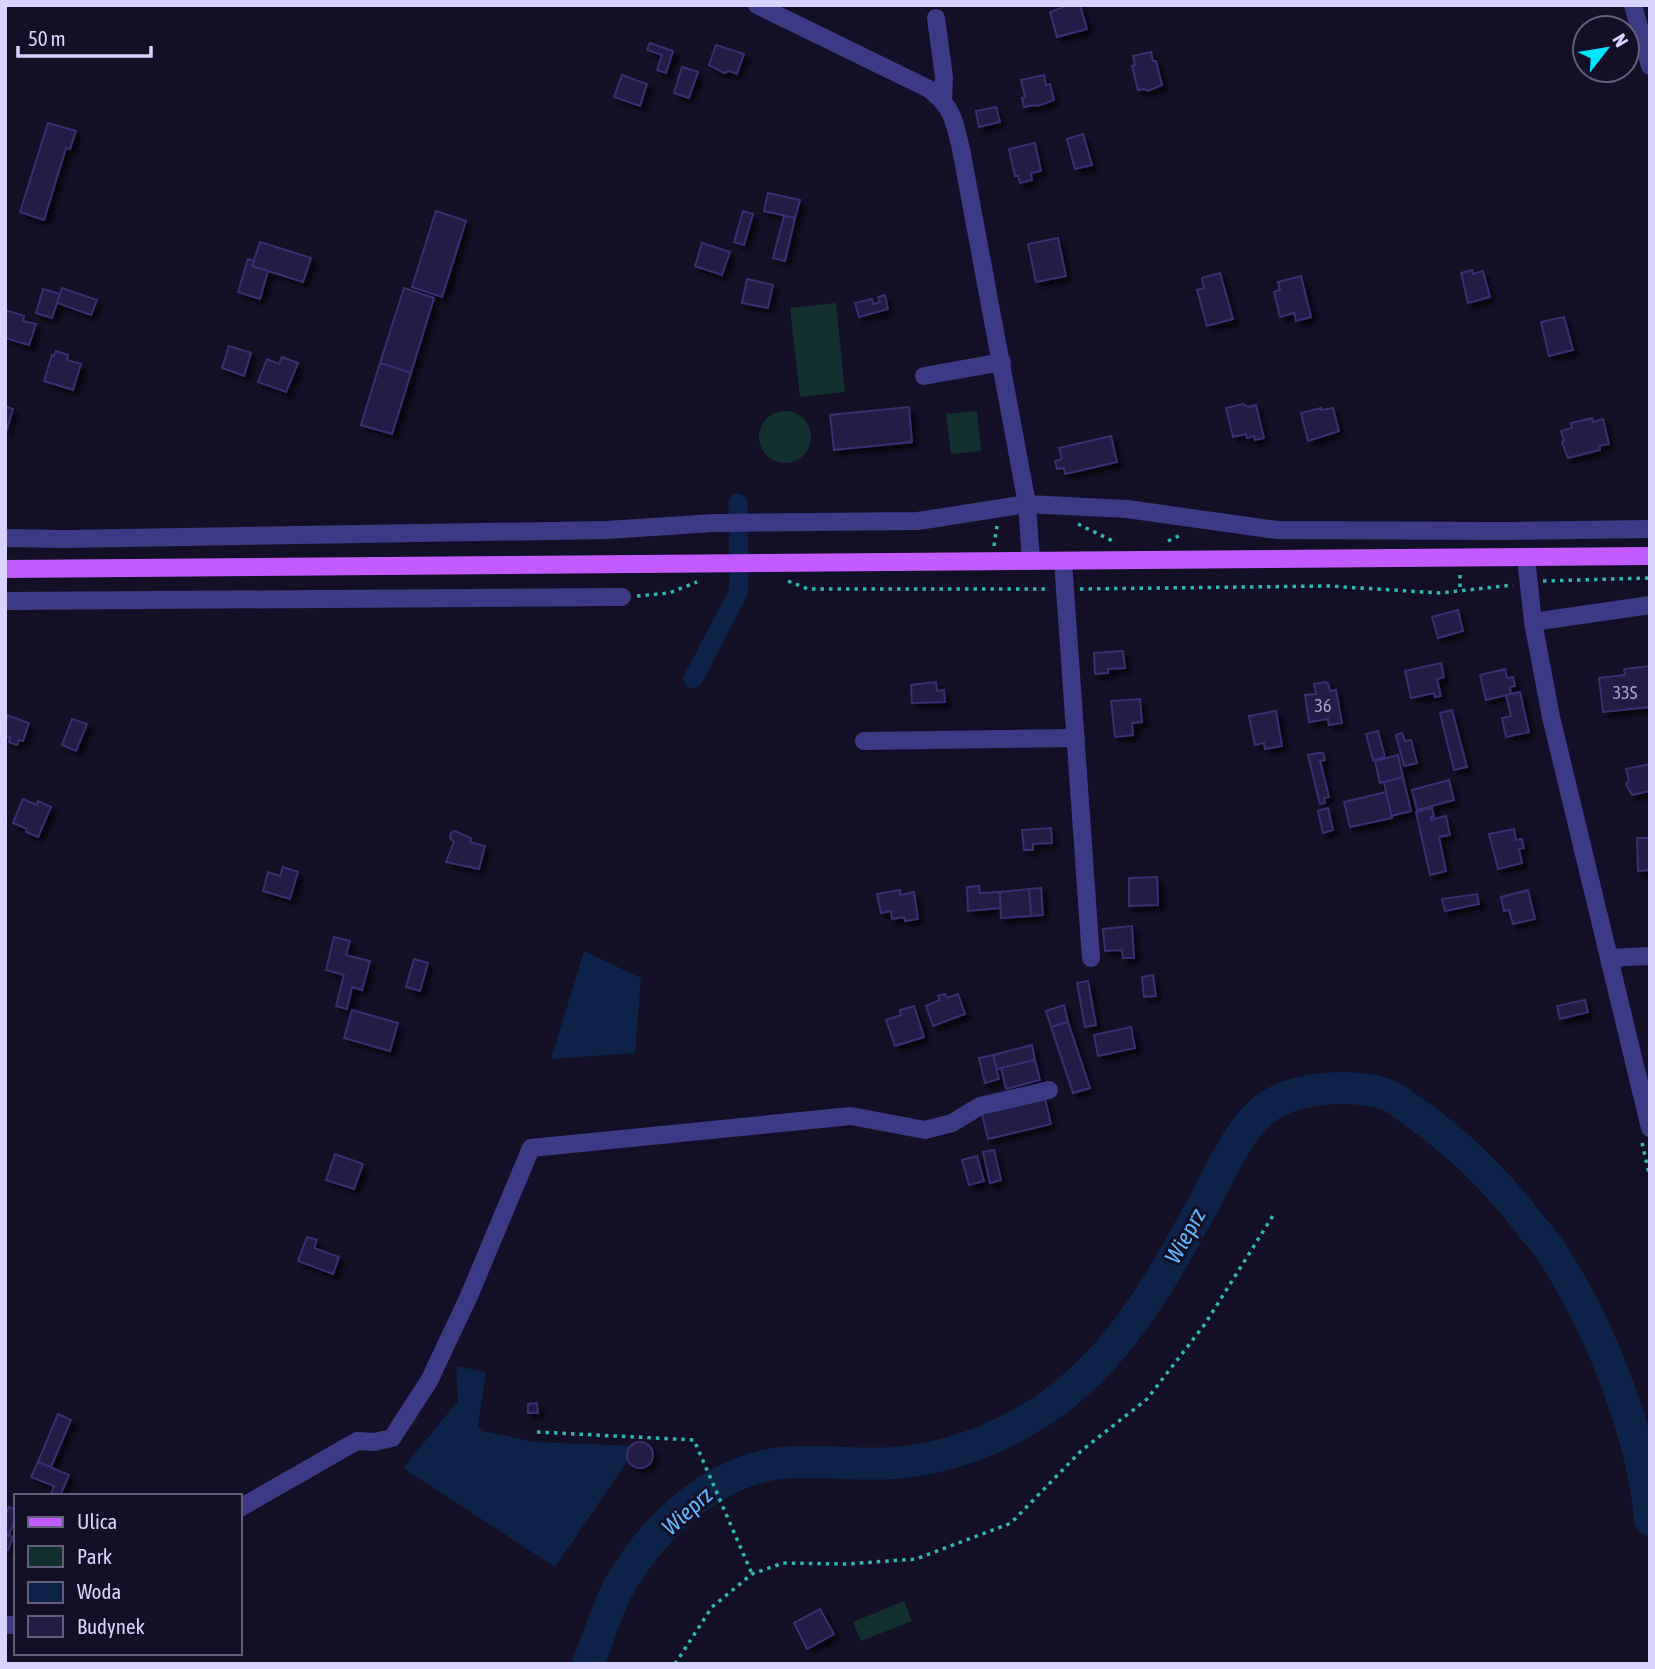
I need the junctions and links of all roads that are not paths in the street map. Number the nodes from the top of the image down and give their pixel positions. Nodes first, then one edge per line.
1 (757, 5) edge
2 (1633, 5) edge
3 (936, 18) dead end
4 (1650, 66) edge
5 (943, 100) junction
6 (1002, 362) junction
7 (924, 376) dead end
8 (1027, 504) junction
9 (1650, 529) edge
10 (5, 538) edge
11 (1650, 556) edge
12 (1526, 558) junction
13 (1031, 561) junction
14 (1063, 561) junction
15 (5, 569) edge
16 (622, 597) road end
17 (5, 601) edge
18 (1650, 605) edge
19 (1533, 622) junction
20 (1076, 738) junction
21 (864, 740) dead end
22 (1650, 956) edge
23 (1091, 958) dead end
24 (1609, 958) junction
25 (1049, 1090) dead end
26 (1650, 1128) edge
27 (242, 1507) edge

1 - 5 street
2 - 4 street
3 - 5 street
5 - 6 street
6 - 7 street
6 - 8 street
8 - 9 street
8 - 10 street
8 - 13 street
11 - 12 main road
12 - 14 main road
12 - 19 street
13 - 14 main road
13 - 15 main road
14 - 20 street
16 - 17 street
18 - 19 street
19 - 24 street
20 - 21 street
20 - 23 street
22 - 24 street
24 - 26 street
25 - 27 street

